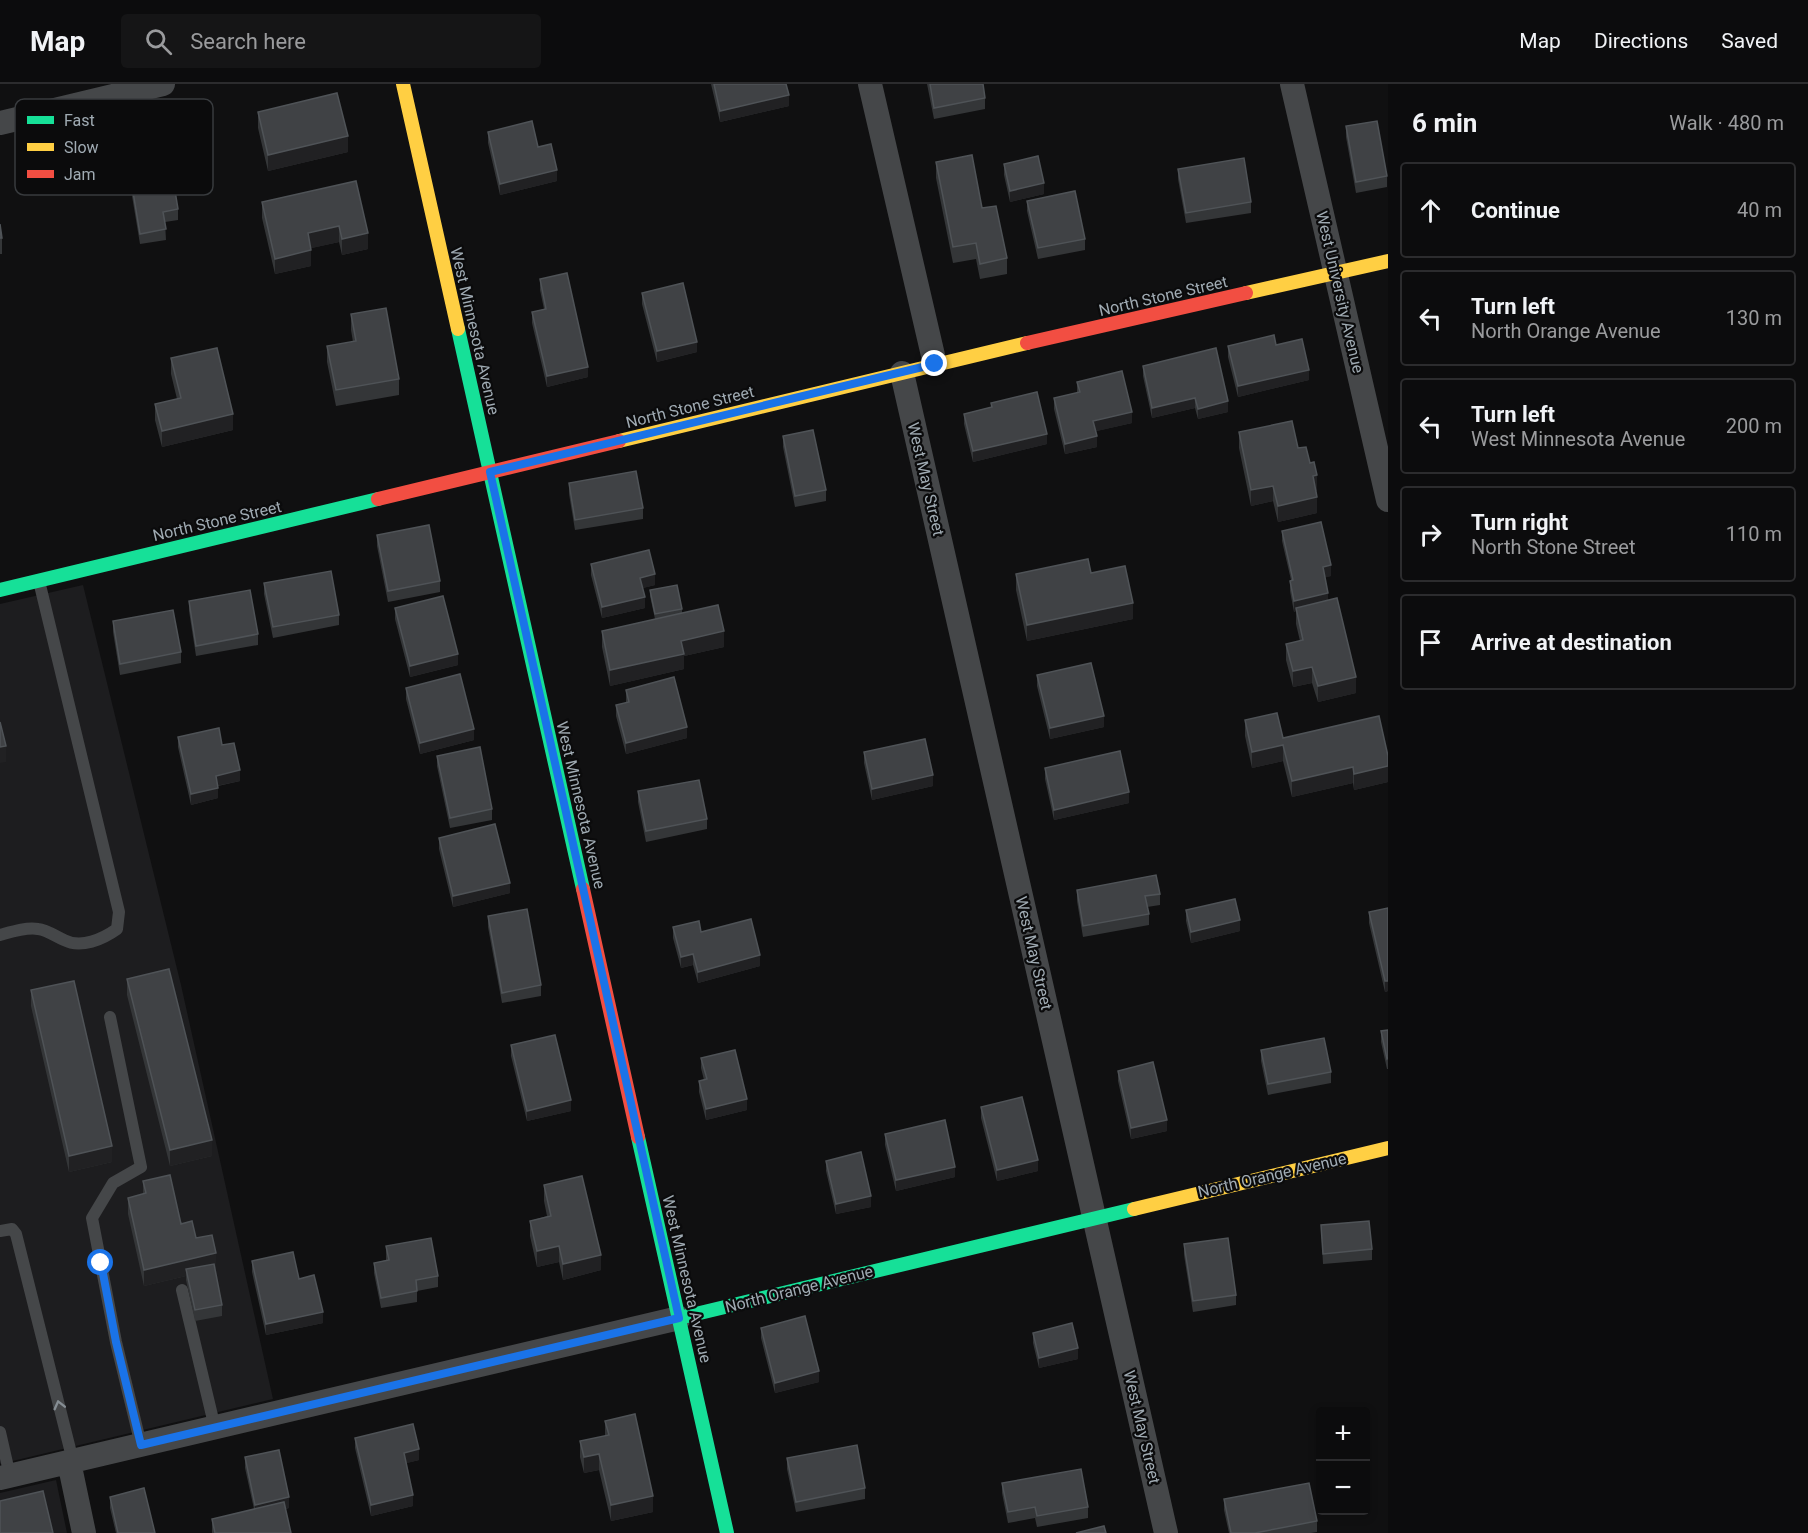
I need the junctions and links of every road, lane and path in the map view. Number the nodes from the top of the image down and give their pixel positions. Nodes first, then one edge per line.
1 (163, 84) edge
2 (403, 84) edge
3 (870, 84) edge
4 (1292, 84) edge
5 (100, 99) edge
6 (15, 119) edge
7 (0, 123) edge
8 (1388, 261) edge
9 (1336, 274) junction
10 (935, 364) junction
11 (902, 373) junction
12 (490, 472) junction
13 (1388, 500) edge
14 (39, 580) junction
15 (0, 590) edge
16 (0, 935) edge
17 (110, 1017) dead end
18 (1388, 1148) edge
19 (1094, 1217) junction
20 (0, 1231) edge
21 (182, 1290) dead end
22 (679, 1318) junction
23 (215, 1428) junction
24 (0, 1432) edge
25 (141, 1445) junction
26 (71, 1462) junction
27 (5, 1477) edge
28 (84, 1533) edge
29 (727, 1533) edge
30 (1166, 1533) edge

1 - 5 street
2 - 12 street, West Minnesota Avenue
3 - 10 street
4 - 9 street, West University Avenue
6 - 7 street
8 - 9 street, North Stone Street
9 - 10 street, North Stone Street
9 - 13 street, West University Avenue
10 - 11 street, North Stone Street
11 - 12 street, North Stone Street
11 - 19 street, West May Street
12 - 14 street, North Stone Street
12 - 22 street, West Minnesota Avenue
14 - 15 street, North Stone Street
14 - 16 lane
17 - 25 lane
18 - 19 street, North Orange Avenue
19 - 22 street, North Orange Avenue
19 - 30 street, West May Street
26 -> 20 lane
21 - 23 lane
22 - 23 street, North Orange Avenue
22 - 29 street, West Minnesota Avenue
23 - 25 street, North Orange Avenue
24 - 27 lane
25 - 26 street, North Orange Avenue
26 - 27 street, North Orange Avenue
26 - 28 street

